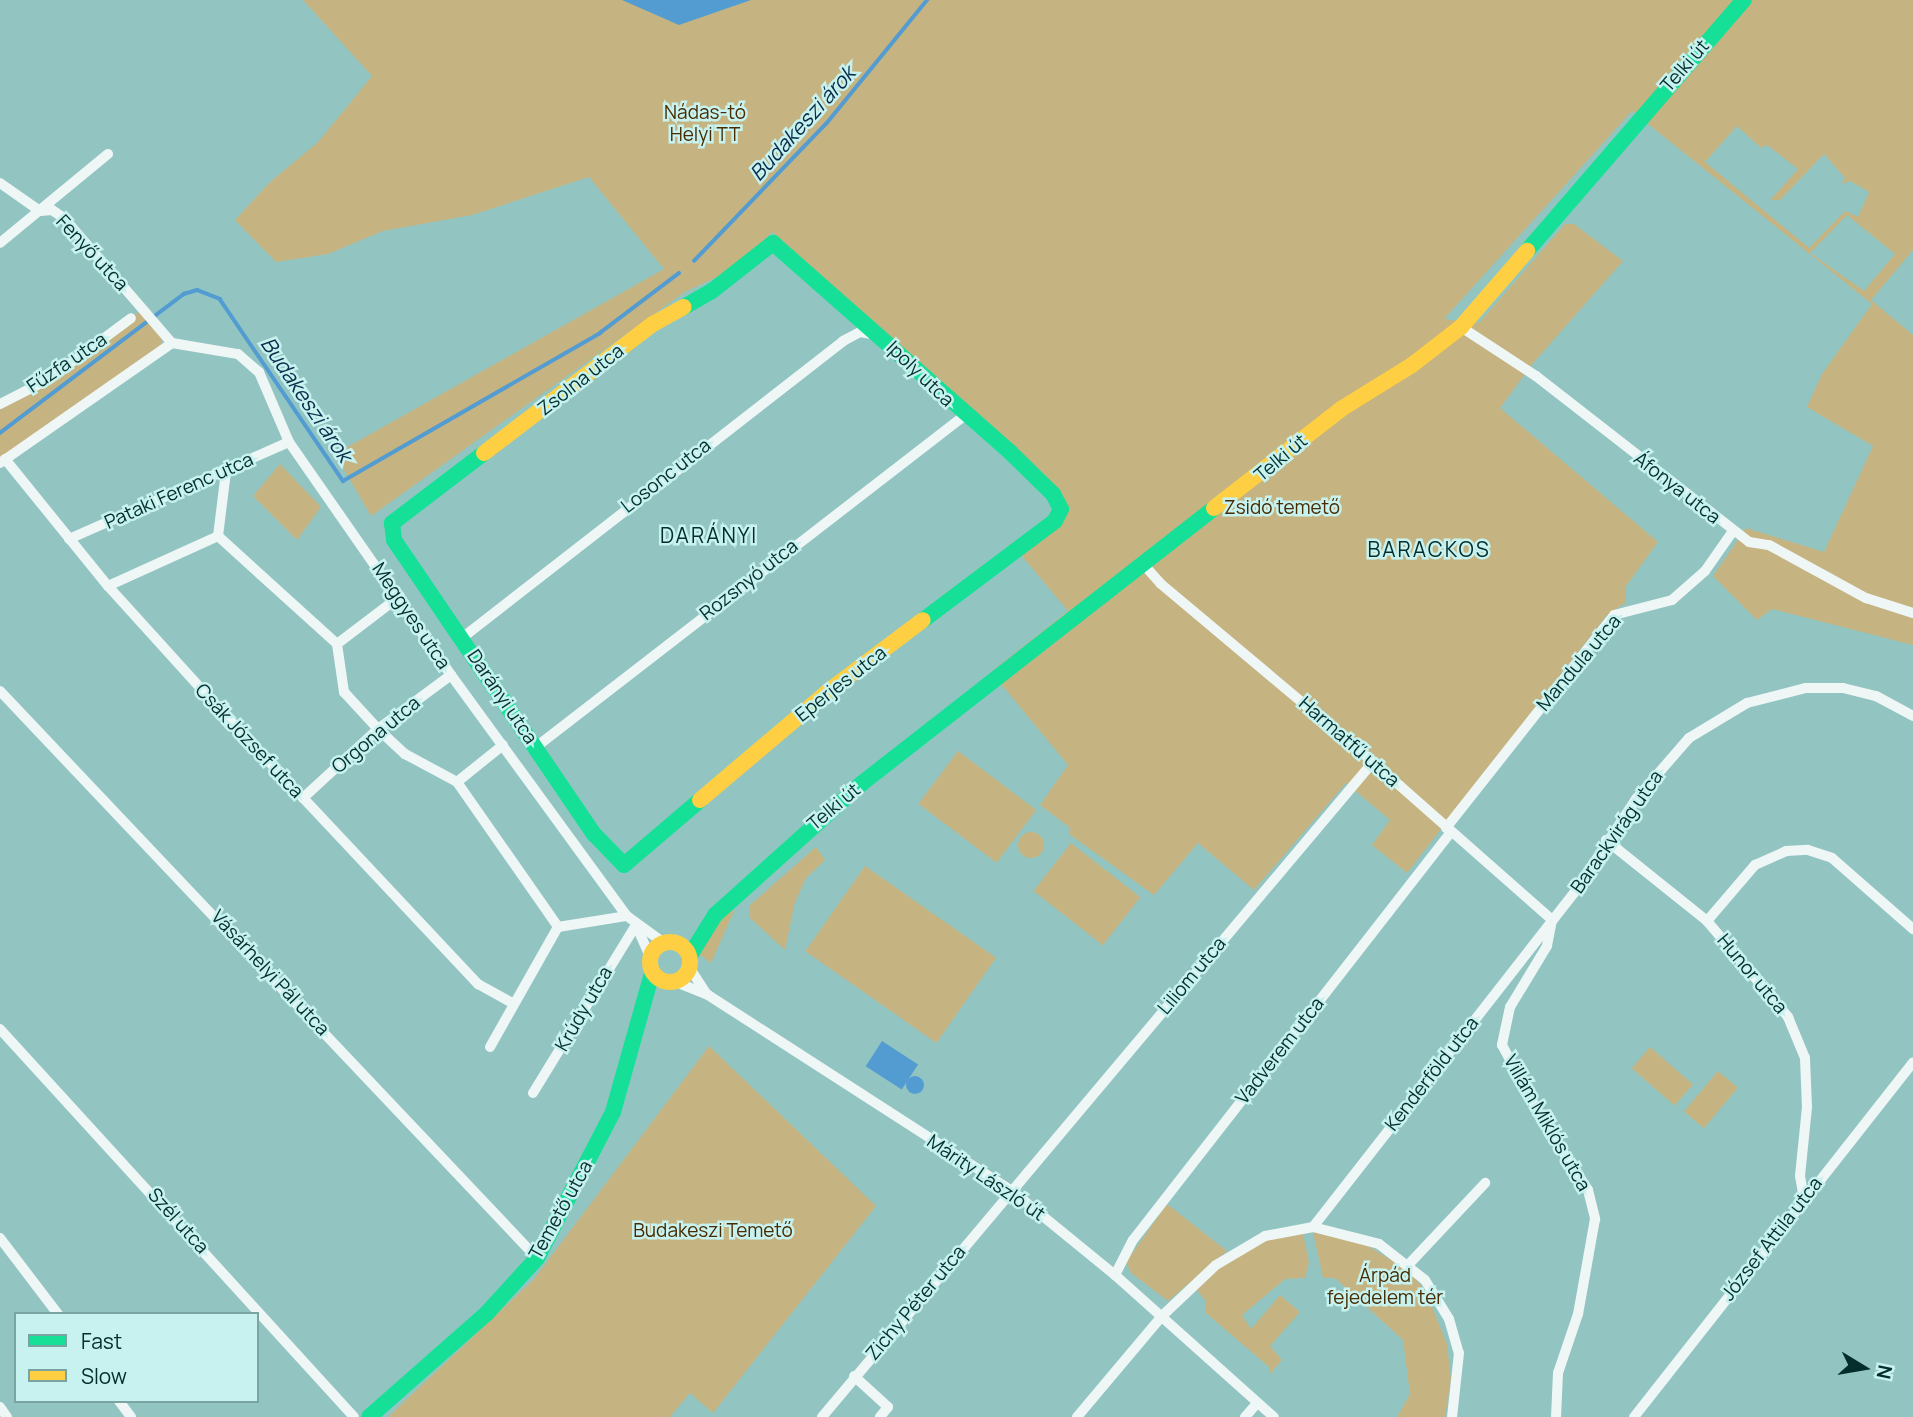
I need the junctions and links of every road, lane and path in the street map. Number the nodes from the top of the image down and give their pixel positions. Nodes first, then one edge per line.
1 (1744, 0) edge
2 (108, 154) dead end
3 (0, 183) edge
4 (40, 211) junction
5 (0, 243) edge
6 (773, 243) joint
7 (131, 318) dead end
8 (1461, 327) junction
9 (880, 335) junction
10 (172, 342) junction
11 (0, 404) edge
12 (964, 416) junction
13 (289, 442) junction
14 (3, 461) edge
15 (226, 472) junction
16 (1061, 509) joint
17 (392, 523) joint
18 (1733, 531) junction
19 (218, 536) junction
20 (69, 539) junction
21 (1144, 565) junction
22 (108, 586) junction
23 (400, 596) junction
24 (1913, 613) edge
25 (462, 638) junction
26 (337, 644) junction
27 (451, 675) junction
28 (0, 691) edge
29 (1913, 716) edge
30 (378, 729) junction
31 (503, 745) junction
32 (539, 751) junction
33 (1373, 762) junction
34 (523, 769) junction
35 (457, 782) junction
36 (303, 798) junction
37 (1449, 830) junction
38 (1606, 840) junction
39 (624, 865) joint
40 (715, 915) junction
41 (626, 916) junction
42 (1552, 920) junction
43 (1707, 921) junction
44 (636, 925) junction
45 (558, 927) junction
46 (1913, 929) edge
47 (669, 942) junction
48 (689, 962) junction
49 (651, 965) junction
50 (673, 982) junction
51 (708, 995) junction
52 (512, 1003) junction
53 (641, 1025) junction
54 (0, 1029) edge
55 (489, 1046) dead end
56 (1913, 1063) edge
57 (533, 1093) dead end
58 (1485, 1183) dead end
59 (1012, 1191) junction
60 (1804, 1198) junction
61 (1313, 1227) junction
62 (0, 1238) edge
63 (537, 1258) junction
64 (1410, 1263) junction
65 (1115, 1275) junction
66 (56, 1312) edge
67 (258, 1312) edge
68 (259, 1313) edge
69 (1162, 1316) junction
70 (854, 1376) junction
71 (1257, 1403) junction
72 (0, 1407) edge
73 (7, 1417) edge
74 (354, 1417) edge
75 (369, 1417) edge
76 (822, 1417) edge
77 (880, 1417) edge
78 (1077, 1417) edge
79 (1245, 1417) edge
80 (1274, 1417) edge
81 (1452, 1417) edge
82 (1556, 1417) edge
83 (1634, 1417) edge

1 - 8 main road, Telki út
2 - 4 street
3 - 4 street, Fenyő utca
4 - 5 street
4 - 10 street, Fenyő utca
6 - 9 main road, Ipoly utca
6 - 17 main road, Zsolna utca
7 - 11 street, Fűzfa utca
8 - 18 street, Áfonya utca
8 - 21 main road, Telki út
9 - 12 main road, Ipoly utca
9 - 25 street, Losonc utca
10 - 13 street, Meggyes utca
10 - 14 street
12 - 16 main road, Ipoly utca
12 - 32 street, Rozsnyó utca
13 - 15 street, Pataki Ferenc utca
13 - 23 street, Meggyes utca
14 - 20 street, Csák József utca
15 - 19 street
15 - 20 street, Pataki Ferenc utca
16 - 39 main road, Eperjes utca
17 - 25 main road, Darányi utca
18 - 24 street, Áfonya utca
18 - 37 street, Mandula utca
19 - 22 street
19 - 26 street
20 - 22 street, Csák József utca
21 - 33 street, Harmatfű utca
21 - 40 main road, Telki út
22 - 36 street, Csák József utca
23 - 26 street
23 - 27 street, Meggyes utca
25 - 32 main road, Darányi utca
26 - 30 street
27 - 30 street, Orgona utca
27 - 31 street, Meggyes utca
28 - 63 street, Vásárhelyi Pál utca
29 - 38 street, Barackvirág utca
30 - 35 street
30 - 36 street, Orgona utca
31 - 34 street, Meggyes utca
31 - 35 street
32 - 34 street, Rozsnyó utca
32 - 39 main road, Darányi utca
33 - 37 street, Harmatfű utca
33 - 59 street, Liliom utca
34 - 41 street, Meggyes utca
35 - 45 street
36 - 52 street, Csák József utca
37 - 42 street, Harmatfű utca
37 - 65 street, Vadverem utca
38 - 42 street, Barackvirág utca
38 - 43 street, Hunor utca
40 - 47 main road
40 - 48 main road
41 - 44 street, Meggyes utca
41 - 45 street
42 - 61 street, Kenderföld utca
42 - 82 street, Villám Miklós utca
43 - 46 street
43 - 60 street, Hunor utca
44 - 47 street, Meggyes utca
44 - 49 street, Meggyes utca
44 - 57 street, Krúdy utca
45 - 52 street
47 - 48 main road
47 - 49 main road
48 - 50 main road, Temető utca
48 - 51 street, Márity László út
49 - 50 main road
49 - 53 main road, Temető utca
50 - 51 street, Márity László út
50 - 53 main road, Temető utca
51 - 59 street, Márity László út
52 - 55 street
53 - 63 main road, Temető utca
54 - 67 street, Szél utca
56 - 60 street, József Attila utca
58 - 64 street
59 - 65 street, Márity László út
59 - 70 street, Zichy Péter utca
60 - 83 street, József Attila utca
61 - 64 street
61 - 69 street
62 - 66 street
63 - 75 main road, Temető utca
64 - 81 street
65 - 69 street, Márity László út
68 - 74 street, Szél utca
69 - 71 street, Márity László út
69 - 78 street
70 - 76 street, Zichy Péter utca
70 - 77 street
71 - 79 street
71 - 80 street, Márity László út
72 - 73 street

